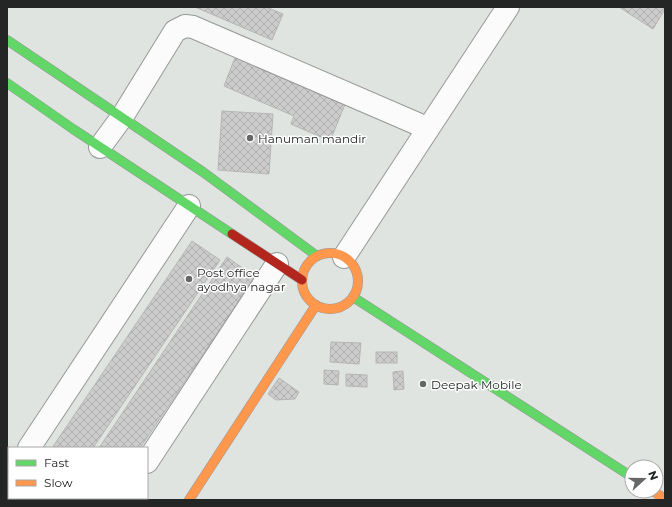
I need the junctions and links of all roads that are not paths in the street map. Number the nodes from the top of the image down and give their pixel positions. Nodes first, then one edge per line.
1 (508, 7) edge
2 (7, 40) edge
3 (7, 83) edge
4 (122, 117) junction
5 (427, 128) junction
6 (100, 147) junction
7 (189, 206) junction
8 (317, 256) junction
9 (344, 257) junction
10 (277, 264) junction
11 (302, 280) junction
12 (353, 297) junction
13 (316, 306) junction
14 (30, 447) edge
15 (148, 460) edge
16 (624, 472) edge
17 (189, 500) edge

1 - 5 street
2 - 4 street
3 - 6 street
4 - 5 street
4 - 6 street
4 - 8 street
5 - 9 street
6 - 7 street
7 - 10 street
7 - 14 street
8 - 9 street
8 - 11 street
9 - 12 street
10 - 11 street
10 - 15 street
11 - 13 street
12 - 13 street
12 - 16 street
13 - 17 street

